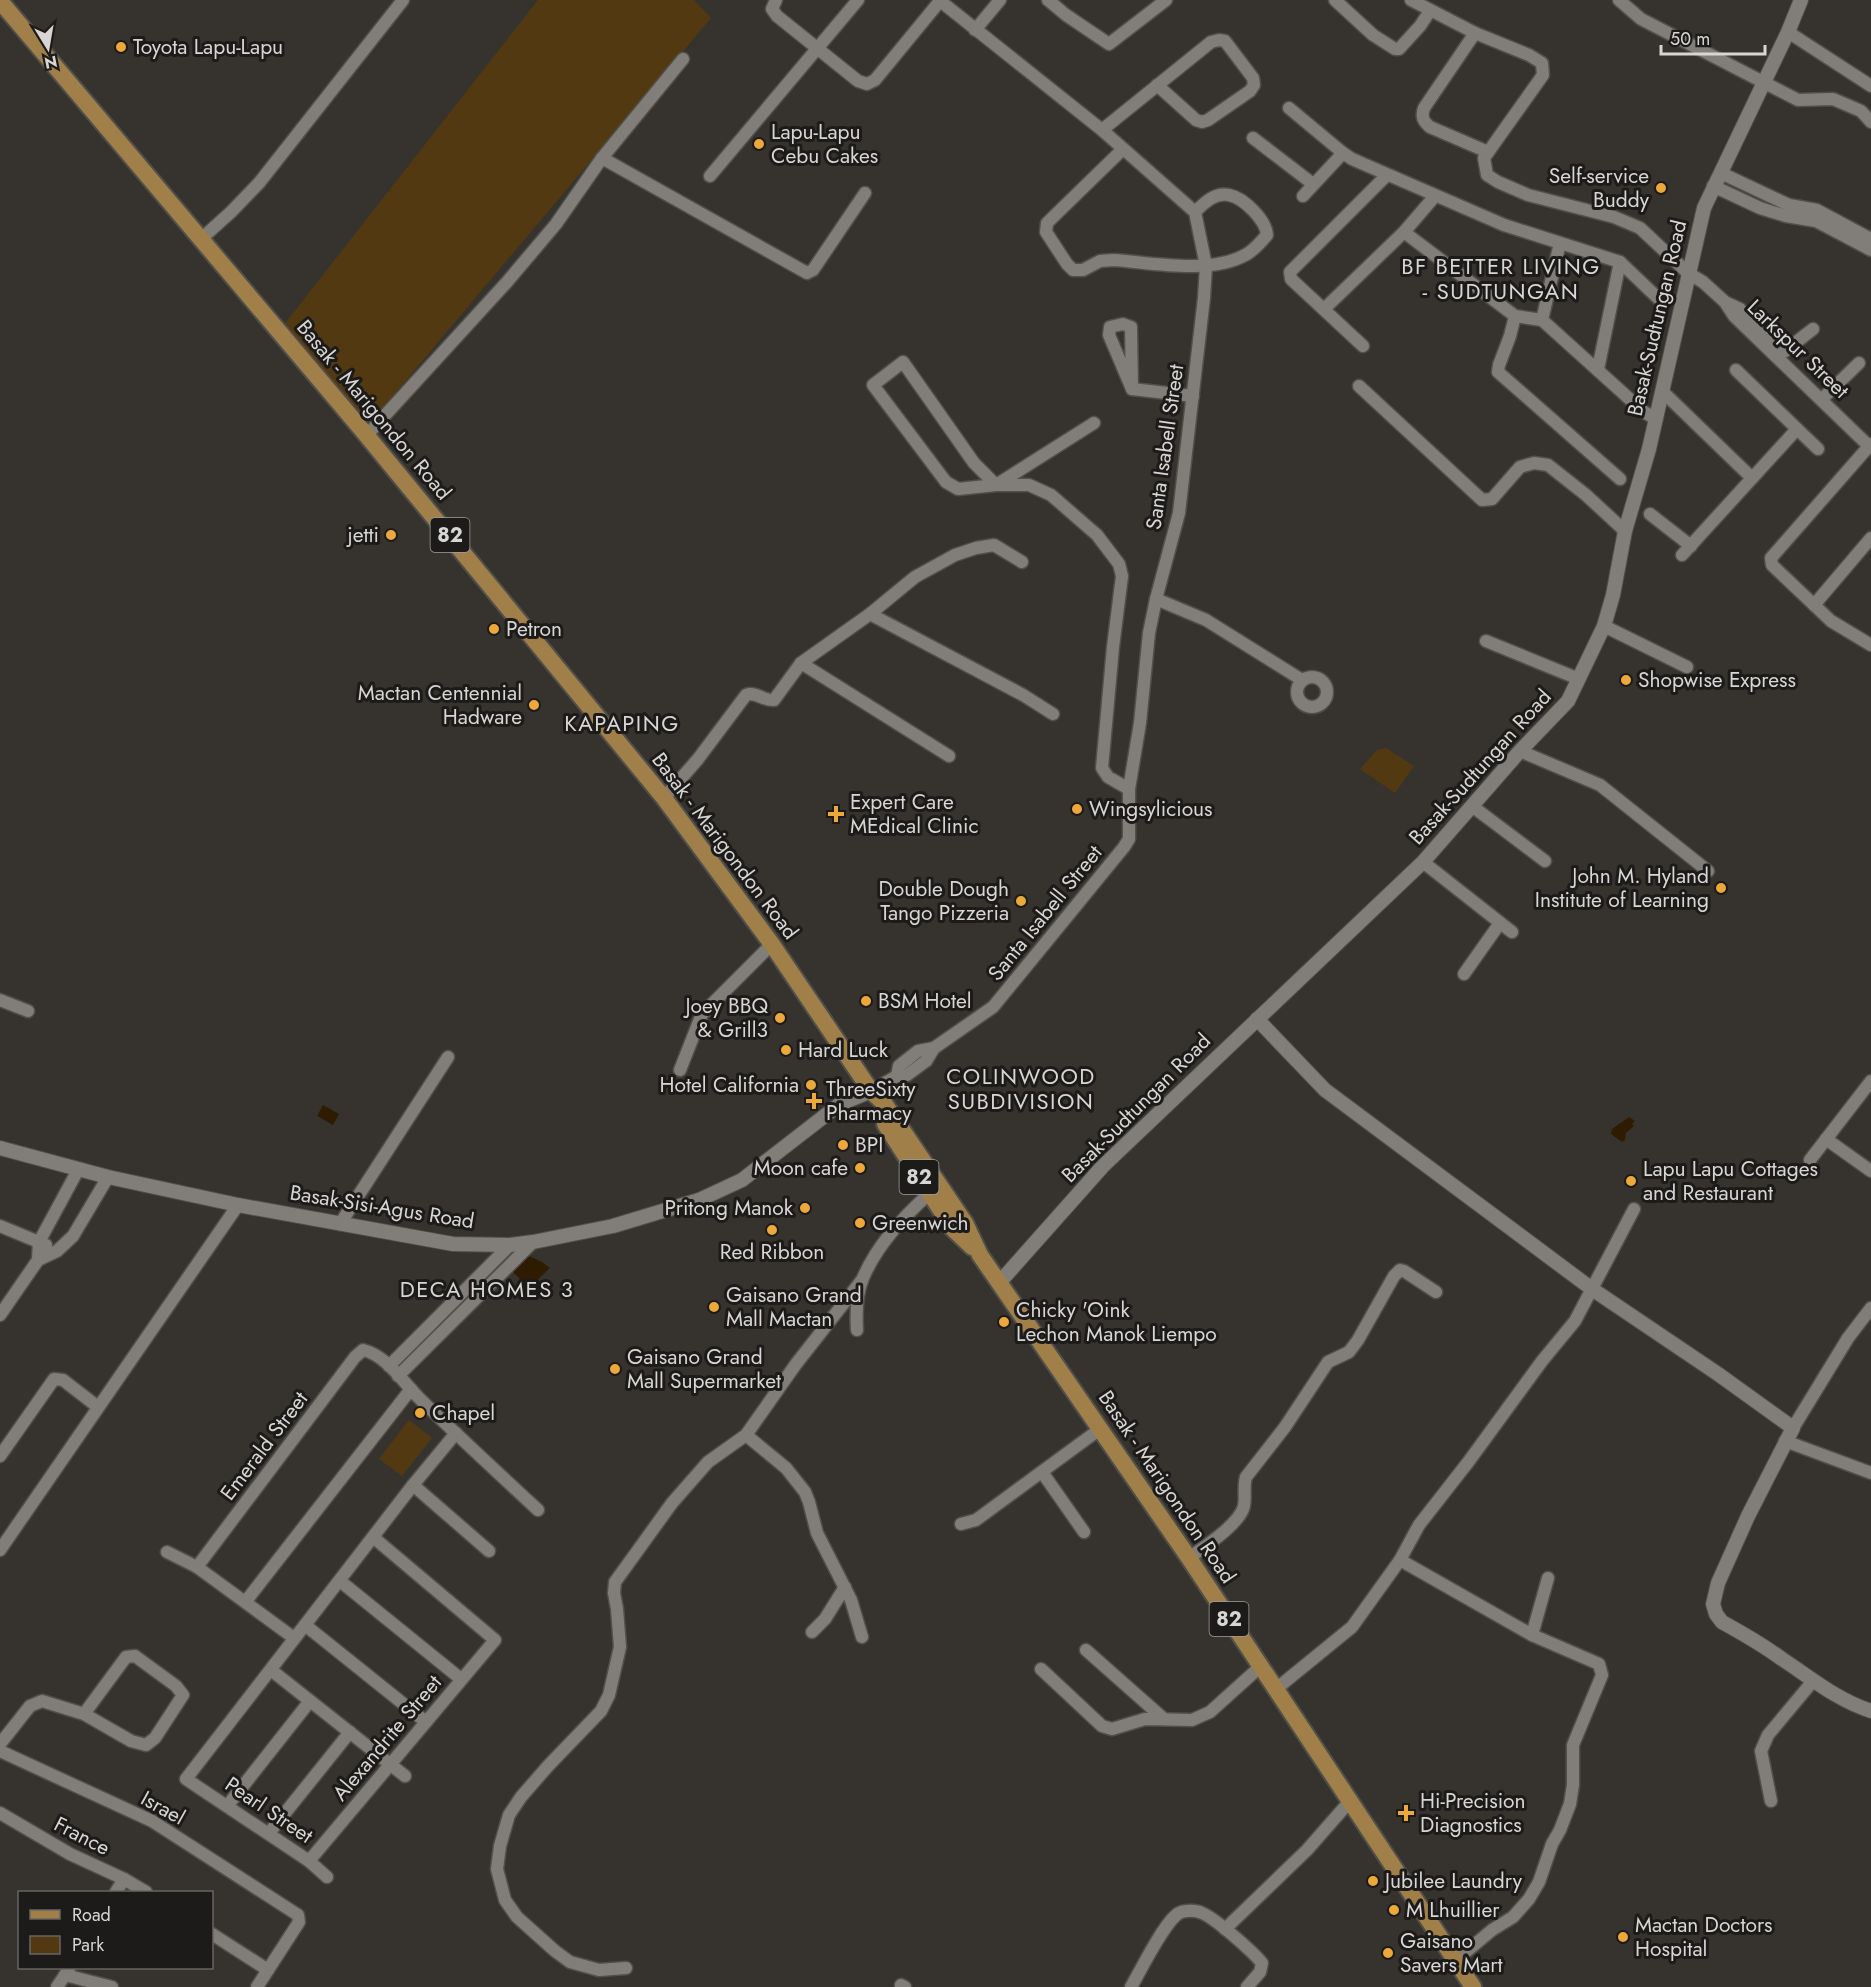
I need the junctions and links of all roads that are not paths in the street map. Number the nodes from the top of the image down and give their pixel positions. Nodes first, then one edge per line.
1 (403, 0) edge
2 (776, 0) edge
3 (858, 0) edge
4 (1000, 0) edge
5 (1048, 0) edge
6 (1166, 0) edge
7 (1335, 0) edge
8 (1411, 0) edge
9 (1619, 0) edge
10 (1801, 0) edge
11 (0, 1) edge
12 (940, 1) edge
13 (1430, 11) junction
14 (975, 30) junction
15 (1475, 33) junction
16 (1788, 33) junction
17 (817, 48) junction
18 (683, 59) dead end
19 (1764, 82) junction
20 (1157, 84) junction
21 (1871, 86) edge
22 (1289, 108) dead end
23 (1871, 122) edge
24 (1102, 130) junction
25 (1254, 138) dead end
26 (1123, 149) junction
27 (1488, 152) junction
28 (1343, 153) junction
29 (602, 158) junction
30 (1721, 173) junction
31 (1387, 175) junction
32 (710, 176) dead end
33 (1313, 184) junction
34 (1713, 186) junction
35 (865, 193) dead end
36 (1303, 196) dead end
37 (1435, 196) junction
38 (1787, 211) junction
39 (1195, 212) junction
40 (1404, 232) junction
41 (201, 239) junction
42 (1871, 239) edge
43 (1560, 243) junction
44 (1871, 250) edge
45 (1620, 262) junction
46 (1206, 266) junction
47 (1688, 273) junction
48 (1662, 302) dead end
49 (1324, 309) junction
50 (1515, 316) junction
51 (1542, 320) junction
52 (1813, 329) dead end
53 (1363, 346) dead end
54 (1781, 355) junction
55 (1859, 363) dead end
56 (1598, 369) junction
57 (1736, 370) dead end
58 (1359, 386) dead end
59 (1131, 389) junction
60 (1662, 391) junction
61 (1193, 396) junction
62 (1824, 397) junction
63 (1656, 419) junction
64 (1094, 423) dead end
65 (1797, 429) junction
66 (367, 435) junction
67 (1870, 444) edge
68 (1818, 449) dead end
69 (1752, 478) junction
70 (1620, 479) dead end
71 (996, 485) junction
72 (1650, 514) dead end
73 (1625, 531) junction
74 (1871, 538) edge
75 (1022, 562) dead end
76 (1156, 599) junction
77 (1814, 605) junction
78 (870, 614) junction
79 (1604, 626) junction
80 (1869, 640) edge
81 (1486, 641) dead end
82 (801, 663) junction
83 (1687, 667) dead end
84 (1579, 679) junction
85 (1302, 680) dead end
86 (1053, 714) dead end
87 (1520, 750) junction
88 (949, 756) dead end
89 (1130, 789) junction
90 (664, 798) junction
91 (1472, 806) junction
92 (1545, 861) dead end
93 (1423, 862) junction
94 (1708, 871) dead end
95 (1500, 922) junction
96 (1512, 932) dead end
97 (772, 944) junction
98 (1464, 974) dead end
99 (0, 1000) edge
100 (28, 1011) dead end
101 (1257, 1019) junction
102 (448, 1057) dead end
103 (680, 1070) dead end
104 (1871, 1081) edge
105 (871, 1091) junction
106 (1867, 1096) edge
107 (1826, 1139) junction
108 (0, 1148) edge
109 (1810, 1160) dead end
110 (78, 1170) junction
111 (1871, 1171) edge
112 (108, 1177) junction
113 (930, 1192) junction
114 (238, 1205) junction
115 (1634, 1209) dead end
116 (340, 1224) junction
117 (0, 1226) edge
118 (39, 1242) junction
119 (534, 1242) junction
120 (510, 1245) junction
121 (57, 1251) junction
122 (980, 1255) junction
123 (38, 1260) junction
124 (862, 1280) junction
125 (999, 1283) junction
126 (1592, 1289) junction
127 (1436, 1292) dead end
128 (1871, 1308) edge
129 (0, 1315) edge
130 (857, 1330) dead end
131 (389, 1366) junction
132 (398, 1376) junction
133 (411, 1389) junction
134 (98, 1407) junction
135 (1793, 1428) junction
136 (1100, 1429) junction
137 (456, 1433) junction
138 (746, 1435) junction
139 (1785, 1441) junction
140 (0, 1456) edge
141 (1042, 1472) junction
142 (1871, 1473) edge
143 (413, 1485) junction
144 (538, 1510) dead end
145 (961, 1524) dead end
146 (1084, 1532) dead end
147 (373, 1537) junction
148 (0, 1550) edge
149 (489, 1551) dead end
150 (167, 1552) dead end
151 (1189, 1558) junction
152 (1400, 1560) junction
153 (197, 1567) junction
154 (1548, 1578) dead end
155 (340, 1581) junction
156 (845, 1587) junction
157 (246, 1601) junction
158 (305, 1625) junction
159 (812, 1632) dead end
160 (1532, 1635) junction
161 (862, 1637) dead end
162 (294, 1638) junction
163 (1086, 1650) dead end
164 (1261, 1666) junction
165 (1041, 1669) dead end
166 (271, 1670) junction
167 (460, 1680) junction
168 (1814, 1681) junction
169 (1276, 1689) junction
170 (310, 1701) junction
171 (1871, 1711) edge
172 (84, 1713) junction
173 (1164, 1719) junction
174 (426, 1722) junction
175 (350, 1732) junction
176 (0, 1744) edge
177 (0, 1751) edge
178 (391, 1764) junction
179 (405, 1776) dead end
180 (1350, 1801) junction
181 (1772, 1801) dead end
182 (228, 1805) junction
183 (0, 1813) edge
184 (268, 1833) junction
185 (309, 1861) junction
186 (327, 1877) dead end
187 (124, 1879) junction
188 (117, 1891) edge
189 (143, 1891) edge
190 (1225, 1929) junction
191 (213, 1935) edge
192 (1455, 1961) junction
193 (626, 1968) dead end
194 (268, 1970) junction
195 (67, 1971) edge
196 (57, 1987) edge
197 (112, 1987) edge
198 (257, 1987) edge
199 (1131, 1987) edge
200 (1247, 1987) edge
201 (1473, 1987) edge

1 - 41 street
2 - 17 street
3 - 17 street
4 - 14 street
5 - 6 street
7 - 13 street
8 - 13 street
9 - 19 street
10 - 16 street, Basak-Sudtungan Road
11 - 41 main road, Basak - Marigondon Road / 82
12 - 14 street
12 - 17 street
13 - 15 street
14 - 24 street
15 - 27 street
15 - 27 street
16 - 19 street, Basak-Sudtungan Road
16 - 21 street
17 - 32 street
18 - 29 street
19 - 23 street
19 - 30 street, Basak-Sudtungan Road
20 - 20 street
20 - 24 street
22 - 28 street
24 - 26 street
25 - 33 street
26 - 39 street
26 - 46 street
27 - 47 street, Larkspur Street
28 - 31 street
28 - 33 street
29 - 35 street
29 - 66 street
30 - 34 street, Basak-Sudtungan Road
30 - 38 street
31 - 37 street
31 - 49 street
33 - 36 street
34 - 38 street
34 - 47 street, Basak-Sudtungan Road
37 - 40 street
37 - 43 street
38 - 42 street
38 - 44 street
39 - 46 street, Santa Isabell Street
39 - 46 street
40 - 49 street
40 - 50 street
41 - 66 main road, Basak - Marigondon Road / 82
43 - 45 street
43 - 51 street
45 - 48 street
45 - 56 street
46 - 61 street, Santa Isabell Street
47 - 54 street, Larkspur Street
47 - 60 street, Basak-Sudtungan Road
49 - 53 street
50 - 51 street
50 - 70 street
51 - 56 street
52 - 54 street
54 - 62 street, Larkspur Street
55 - 62 street
56 - 63 street
57 - 65 street
58 - 73 street
59 - 59 street
59 - 61 street
60 - 63 street, Basak-Sudtungan Road
60 - 69 street
61 - 76 street, Santa Isabell Street
62 - 67 street, Larkspur Street
63 - 73 street, Basak-Sudtungan Road
64 - 71 street
65 - 68 street
65 - 69 street
66 - 90 main road, Basak - Marigondon Road / 82
67 - 77 street
69 - 72 street
71 - 71 street
71 - 89 street
73 - 79 street, Basak-Sudtungan Road
74 - 77 street
75 - 78 street
76 - 85 street
76 - 89 street, Santa Isabell Street
77 - 80 street
78 - 82 street
78 - 86 street
79 - 83 street
79 - 84 street, Basak-Sudtungan Road
81 - 84 street
82 - 88 street
82 - 90 street
84 - 87 street, Basak-Sudtungan Road
87 - 91 street, Basak-Sudtungan Road
87 - 94 street
89 - 105 street, Santa Isabell Street
90 - 97 main road, Basak - Marigondon Road / 82
91 - 92 street
91 - 93 street, Basak-Sudtungan Road
93 - 95 street
93 - 101 street, Basak-Sudtungan Road
95 - 96 street
95 - 98 street
97 - 103 street
97 - 105 main road, Basak - Marigondon Road / 82
99 - 100 street
101 - 125 street, Basak-Sudtungan Road
101 - 126 street
102 - 116 street
104 - 106 street
105 - 113 main road, Basak - Marigondon Road / 82
105 - 119 street, Basak-Sisi-Agus Road
105 - 122 main road, Basak - Marigondon Road / 82
106 - 107 street
107 - 109 street
107 - 111 street
108 - 110 street, Basak-Sisi-Agus Road
110 - 112 street, Basak-Sisi-Agus Road
110 - 118 street
112 - 114 street, Basak-Sisi-Agus Road
112 - 121 street
113 - 122 main road, Basak - Marigondon Road / 82
113 - 124 street
114 - 116 street, Basak-Sisi-Agus Road
114 - 134 street
115 - 126 street
116 - 120 street, Basak-Sisi-Agus Road
117 - 118 street
118 - 121 street
118 - 123 street
119 - 120 street, Basak-Sisi-Agus Road
119 - 132 street
120 - 131 street
121 - 123 street
122 - 125 main road, Basak - Marigondon Road / 82
123 - 129 street
124 - 130 street
124 - 138 street
125 - 136 main road, Basak - Marigondon Road / 82
126 - 135 street
126 - 152 street
127 - 151 street
128 - 135 street
131 - 132 street
131 - 153 street, Emerald Street
132 - 133 street
133 - 137 street
133 - 157 street
134 - 140 street
134 - 148 street
135 - 139 street
136 - 141 street
136 - 151 main road, Basak - Marigondon Road / 82
137 - 143 street
137 - 144 street
138 - 156 street
138 - 193 street
139 - 142 street
139 - 168 street
141 - 145 street
141 - 146 street
143 - 147 street
143 - 149 street
147 - 155 street
147 - 167 street, Alexandrite Street
150 - 153 street
151 - 164 main road, Basak - Marigondon Road / 82
152 - 160 street
152 - 169 street
153 - 157 street
154 - 160 street
155 - 158 street
155 - 167 street
156 - 159 street
156 - 161 street
157 - 162 street
158 - 162 street
158 - 174 street
160 - 192 street
162 - 166 street
163 - 173 street
164 - 169 main road, Basak - Marigondon Road / 82
164 - 173 street
165 - 173 street
166 - 170 street
166 - 182 street, Pearl Street
167 - 174 street, Alexandrite Street
168 - 171 street
168 - 181 street
169 - 180 main road, Basak - Marigondon Road / 82
170 - 175 street
170 - 182 street
172 - 172 street
172 - 176 street
174 - 178 street, Alexandrite Street
175 - 178 street
175 - 184 street
177 - 194 street, Israel
178 - 179 street
178 - 185 street, Alexandrite Street
180 - 190 street
180 - 192 main road, Basak - Marigondon Road / 82
182 - 184 street, Pearl Street
183 - 187 street, France
184 - 185 street, Pearl Street
185 - 186 street, Pearl Street
187 - 188 street
187 - 189 street, France
190 - 199 street
190 - 200 street
191 - 194 street
192 - 201 main road, Basak - Marigondon Road / 82
194 - 198 street
195 - 196 street
195 - 197 street

